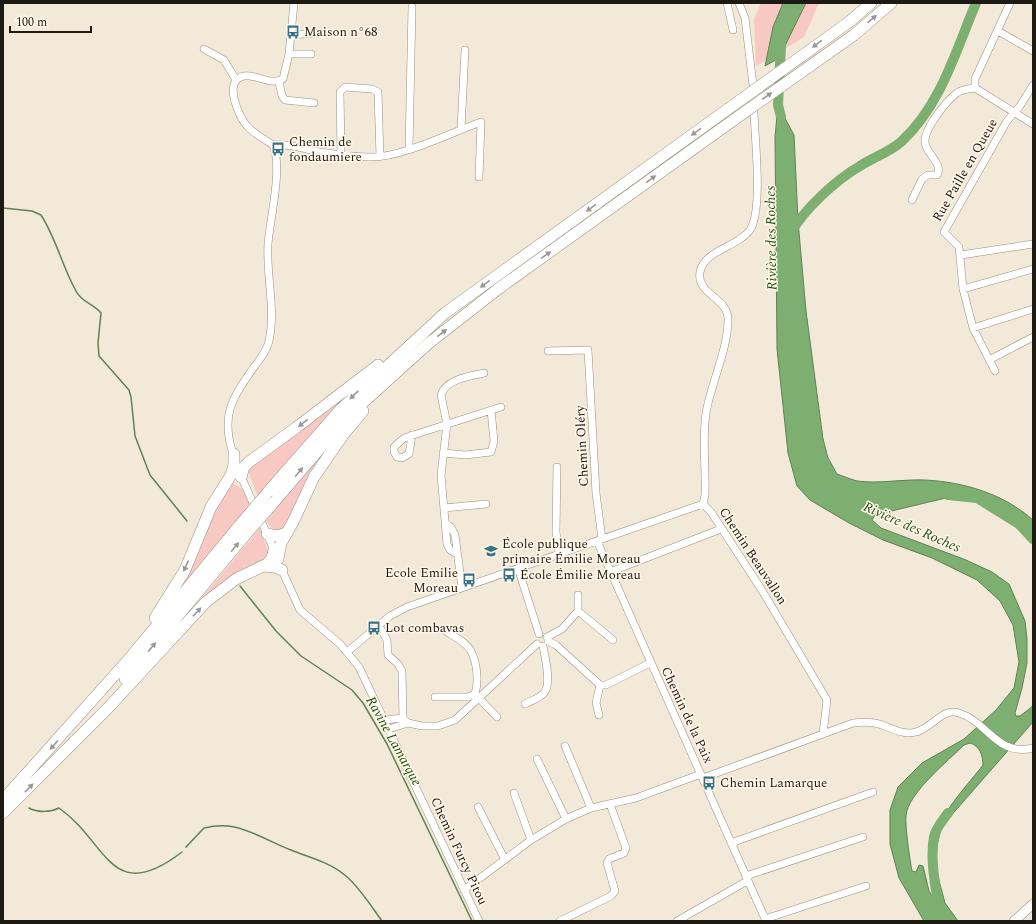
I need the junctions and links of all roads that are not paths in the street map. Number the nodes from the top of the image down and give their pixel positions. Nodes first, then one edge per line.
1 (294, 3) edge
2 (727, 3) edge
3 (739, 3) edge
4 (871, 3) edge
5 (891, 3) edge
6 (1010, 3) edge
7 (412, 7) dead end
8 (733, 30) dead end
9 (998, 30) junction
10 (319, 33) dead end
11 (290, 35) junction
12 (204, 49) dead end
13 (465, 50) dead end
14 (1033, 51) edge
15 (289, 54) junction
16 (310, 54) dead end
17 (236, 80) junction
18 (279, 82) junction
19 (753, 85) dead end
20 (1033, 85) edge
21 (975, 88) junction
22 (314, 103) dead end
23 (754, 113) dead end
24 (1014, 113) junction
25 (1033, 124) edge
26 (461, 129) junction
27 (273, 145) junction
28 (409, 149) junction
29 (341, 154) junction
30 (380, 157) junction
31 (480, 177) dead end
32 (912, 200) dead end
33 (1033, 244) edge
34 (961, 255) junction
35 (1033, 269) edge
36 (963, 289) junction
37 (1033, 308) edge
38 (445, 314) junction
39 (973, 328) junction
40 (1033, 337) edge
41 (429, 343) junction
42 (548, 351) dead end
43 (989, 360) junction
44 (995, 371) dead end
45 (484, 373) dead end
46 (501, 406) dead end
47 (491, 410) junction
48 (447, 424) junction
49 (412, 435) dead end
50 (443, 453) junction
51 (234, 454) junction
52 (254, 458) junction
53 (557, 467) dead end
54 (242, 481) junction
55 (219, 492) junction
56 (486, 504) dead end
57 (703, 504) junction
58 (444, 508) junction
59 (243, 529) junction
60 (721, 529) junction
61 (287, 533) junction
62 (267, 534) junction
63 (600, 540) junction
64 (558, 554) junction
65 (278, 560) junction
66 (264, 566) junction
67 (518, 568) junction
68 (610, 572) junction
69 (462, 588) junction
70 (578, 595) dead end
71 (578, 611) junction
72 (379, 626) junction
73 (447, 632) dead end
74 (613, 640) dead end
75 (544, 642) junction
76 (347, 652) junction
77 (650, 663) junction
78 (600, 685) junction
79 (477, 696) junction
80 (435, 698) dead end
81 (525, 704) dead end
82 (79, 715) junction
83 (599, 715) dead end
84 (497, 717) dead end
85 (385, 720) junction
86 (405, 720) junction
87 (389, 729) junction
88 (823, 734) junction
89 (565, 746) dead end
90 (1033, 748) edge
91 (537, 759) dead end
92 (54, 761) junction
93 (702, 776) junction
94 (873, 792) dead end
95 (514, 793) dead end
96 (3, 800) edge
97 (610, 804) junction
98 (478, 807) dead end
99 (591, 808) junction
100 (3, 813) edge
101 (566, 819) junction
102 (863, 837) dead end
103 (532, 840) junction
104 (731, 843) junction
105 (505, 860) junction
106 (747, 879) junction
107 (866, 886) dead end
108 (464, 890) junction
109 (1033, 904) edge
110 (765, 920) edge
111 (479, 921) edge
112 (560, 921) edge
113 (677, 921) edge
114 (1014, 921) edge

1 - 11 street
2 - 8 street
3 - 19 street
4 -> 38 highway, bridge
41 -> 5 highway, bridge
6 - 9 street
7 - 28 street
9 - 14 street
9 - 21 street
10 - 11 street
11 - 15 street
12 - 17 street
13 - 26 street
15 - 16 street
15 - 18 street
17 - 18 street
17 - 27 street
18 - 22 street
20 - 24 street
21 - 24 street
21 - 32 street
23 - 57 street
24 - 25 street
24 - 34 street, Rue Paille en Queue
26 - 28 street
26 - 31 street
27 - 29 street
27 - 51 street, Chemin Furcy Pitou
28 - 30 street
29 - 30 street
29 - 30 street
33 - 34 street
34 - 36 street
35 - 36 street
36 - 39 street
37 - 39 street
38 -> 52 highway
38 -> 59 highway, bridge
39 - 43 street
40 - 43 street
59 -> 41 highway, bridge
41 - 61 highway
42 - 63 street, Chemin Oléry
43 - 44 street
45 - 48 street
46 - 47 street
47 - 48 street
47 - 50 street
48 - 49 street
48 - 50 street
50 - 58 street
51 - 52 highway
51 - 54 street, Chemin Furcy Pitou
51 - 55 highway
52 - 54 highway
53 - 64 street
54 - 55 highway
54 - 62 street, Chemin Furcy Pitou
55 -> 82 highway
56 - 58 street
57 - 60 street, Chemin Beauvallon
57 - 63 street, Chemin Beauvallon
58 - 69 street
59 - 82 highway
92 -> 59 highway
60 - 68 street
60 - 88 street, Chemin Beauvallon
61 - 62 highway
61 - 65 highway
62 - 65 street, Chemin Furcy Pitou
63 - 64 street, Chemin Beauvallon
63 - 68 street, Chemin de la Paix
64 - 67 street, Chemin Beauvallon
65 - 66 highway
65 - 66 highway
65 - 76 street, Chemin Furcy Pitou
92 -> 66 highway
67 - 69 street, Chemin Beauvallon
67 - 75 street
68 - 77 street, Chemin de la Paix
69 - 72 street, Chemin Beauvallon
70 - 71 street
71 - 74 street
71 - 75 street
72 - 76 street, Chemin Beauvallon
72 - 86 street
73 - 79 street
75 - 78 street
75 - 79 street
75 - 81 street
76 - 85 street, Chemin Furcy Pitou
77 - 78 street
77 - 93 street, Chemin de la Paix
78 - 83 street
79 - 80 street
79 - 84 street
79 - 86 street
82 -> 96 highway
85 - 86 street
85 - 87 street, Chemin Furcy Pitou
86 - 87 street
87 - 108 street, Chemin Furcy Pitou
88 - 90 street
88 - 93 street
89 - 99 street
91 - 101 street
100 -> 92 highway
93 - 97 street
93 - 104 street, Chemin de la Paix
94 - 104 street
95 - 103 street
97 - 99 street
97 - 112 street
98 - 105 street
99 - 101 street
101 - 103 street
102 - 106 street
103 - 105 street
104 - 106 street, Chemin de la Paix
105 - 108 street
106 - 110 street, Chemin de la Paix
106 - 113 street
107 - 110 street
108 - 111 street, Chemin Furcy Pitou
109 - 114 main road

